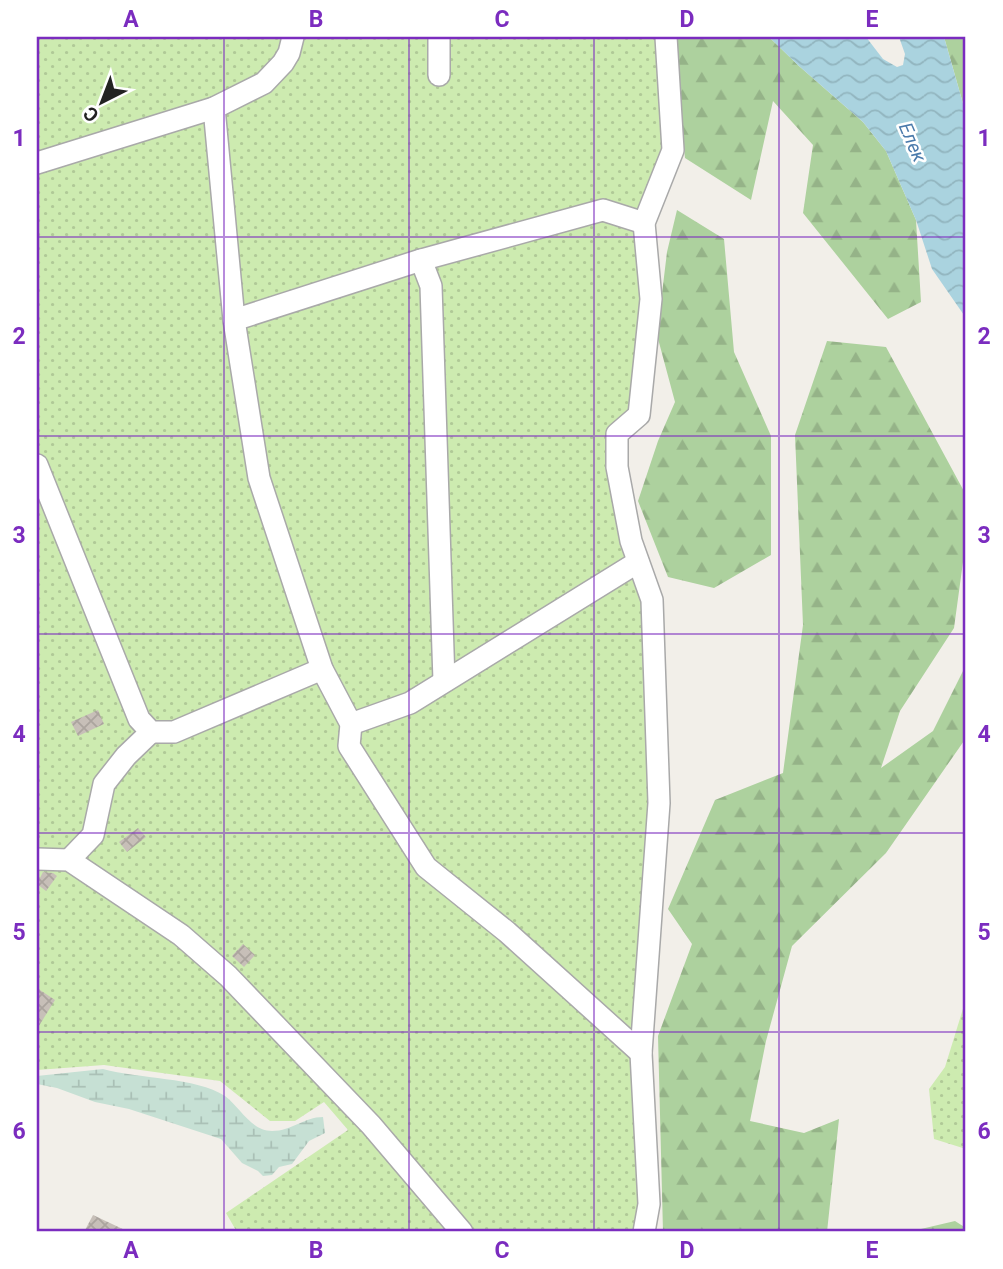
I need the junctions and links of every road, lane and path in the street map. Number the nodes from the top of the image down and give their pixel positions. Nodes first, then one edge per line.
1 (293, 37) edge
2 (439, 37) edge
3 (666, 37) edge
4 (439, 75) dead end
5 (214, 108) junction
6 (37, 163) edge
7 (644, 223) junction
8 (421, 260) junction
9 (234, 320) junction
10 (37, 464) edge
11 (638, 562) junction
12 (322, 669) junction
13 (444, 681) junction
14 (351, 724) junction
15 (151, 732) junction
16 (37, 859) edge
17 (69, 860) junction
18 (641, 1053) junction
19 (462, 1232) edge
20 (644, 1232) edge

1 - 5 lane
2 - 4 lane
3 - 7 lane
5 - 6 lane
5 - 9 lane
7 - 8 lane
7 - 11 lane
8 - 9 lane
8 - 13 lane
9 - 12 lane
10 - 15 lane
11 - 13 lane
11 - 18 lane
12 - 14 lane
12 - 15 lane
13 - 14 lane
14 - 18 lane
15 - 17 lane
16 - 17 lane
17 - 19 lane
18 - 20 lane

